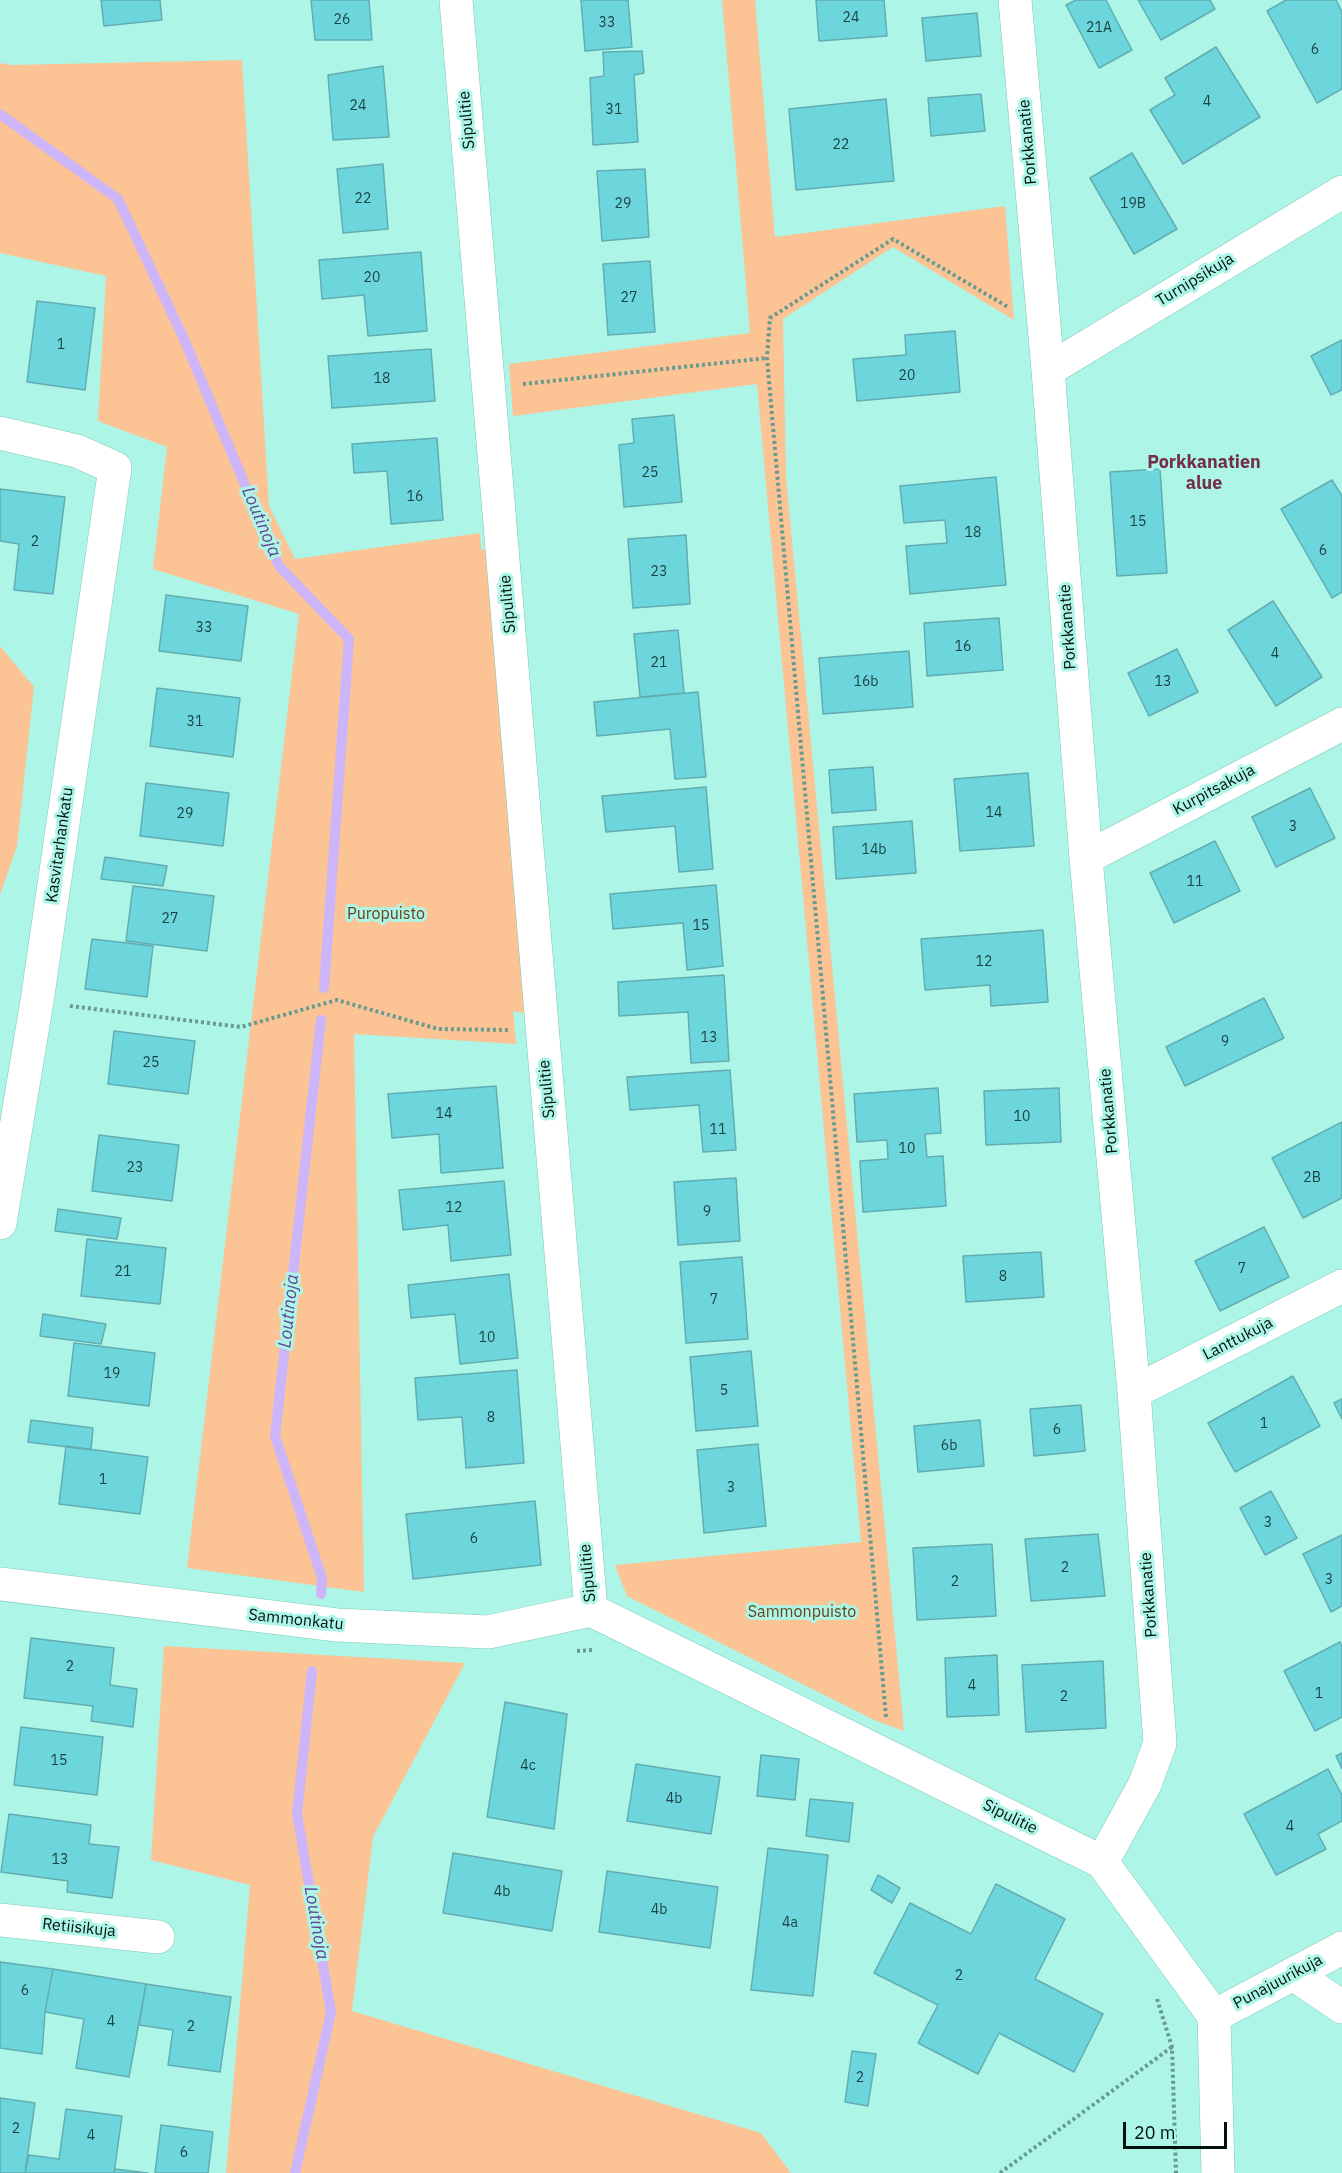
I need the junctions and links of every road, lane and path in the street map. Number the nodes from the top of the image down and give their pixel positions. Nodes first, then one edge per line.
1 (456, 0) edge
2 (1015, 0) edge
3 (1342, 192) edge
4 (1044, 328) junction
5 (767, 358) junction
6 (1048, 370) junction
7 (490, 387) junction
8 (0, 433) edge
9 (1342, 724) edge
10 (1086, 858) junction
11 (37, 1001) junction
12 (542, 1031) junction
13 (0, 1222) edge
14 (1342, 1286) edge
15 (1134, 1392) junction
16 (0, 1584) edge
17 (591, 1610) junction
18 (601, 1650) dead end
19 (566, 1651) dead end
20 (889, 1757) junction
21 (1102, 1862) junction
22 (0, 1920) edge
23 (158, 1937) dead end
24 (1342, 1948) edge
25 (1295, 1975) junction
26 (1155, 1993) dead end
27 (1342, 2007) edge
28 (1214, 2016) junction
29 (1172, 2047) junction
30 (1000, 2173) edge
31 (1176, 2173) edge
32 (1218, 2173) edge

1 - 7 street, Sipulitie
2 - 4 street, Porkkanatie
3 - 6 street, Turnipsikuja
4 - 5 path
4 - 6 street, Porkkanatie
5 - 7 path
5 - 20 path
6 - 10 street, Porkkanatie
7 - 12 street, Sipulitie
8 - 11 street, Kasvitarhankatu
9 - 10 street, Kurpitsakuja
10 - 15 street, Porkkanatie
11 - 12 path
11 - 13 street, Kasvitarhankatu
12 - 17 street, Sipulitie
14 - 15 street, Lanttukuja
15 - 21 street, Porkkanatie
16 - 17 street, Sammonkatu
17 - 20 street, Sipulitie
18 - 19 path
20 - 21 street, Sipulitie
21 - 28 street
22 - 23 street, Retiisikuja
24 - 25 street, Punajuurikuja
25 - 27 street
25 - 28 street, Punajuurikuja
26 - 29 path
28 - 32 street
29 - 30 path
29 - 31 path

